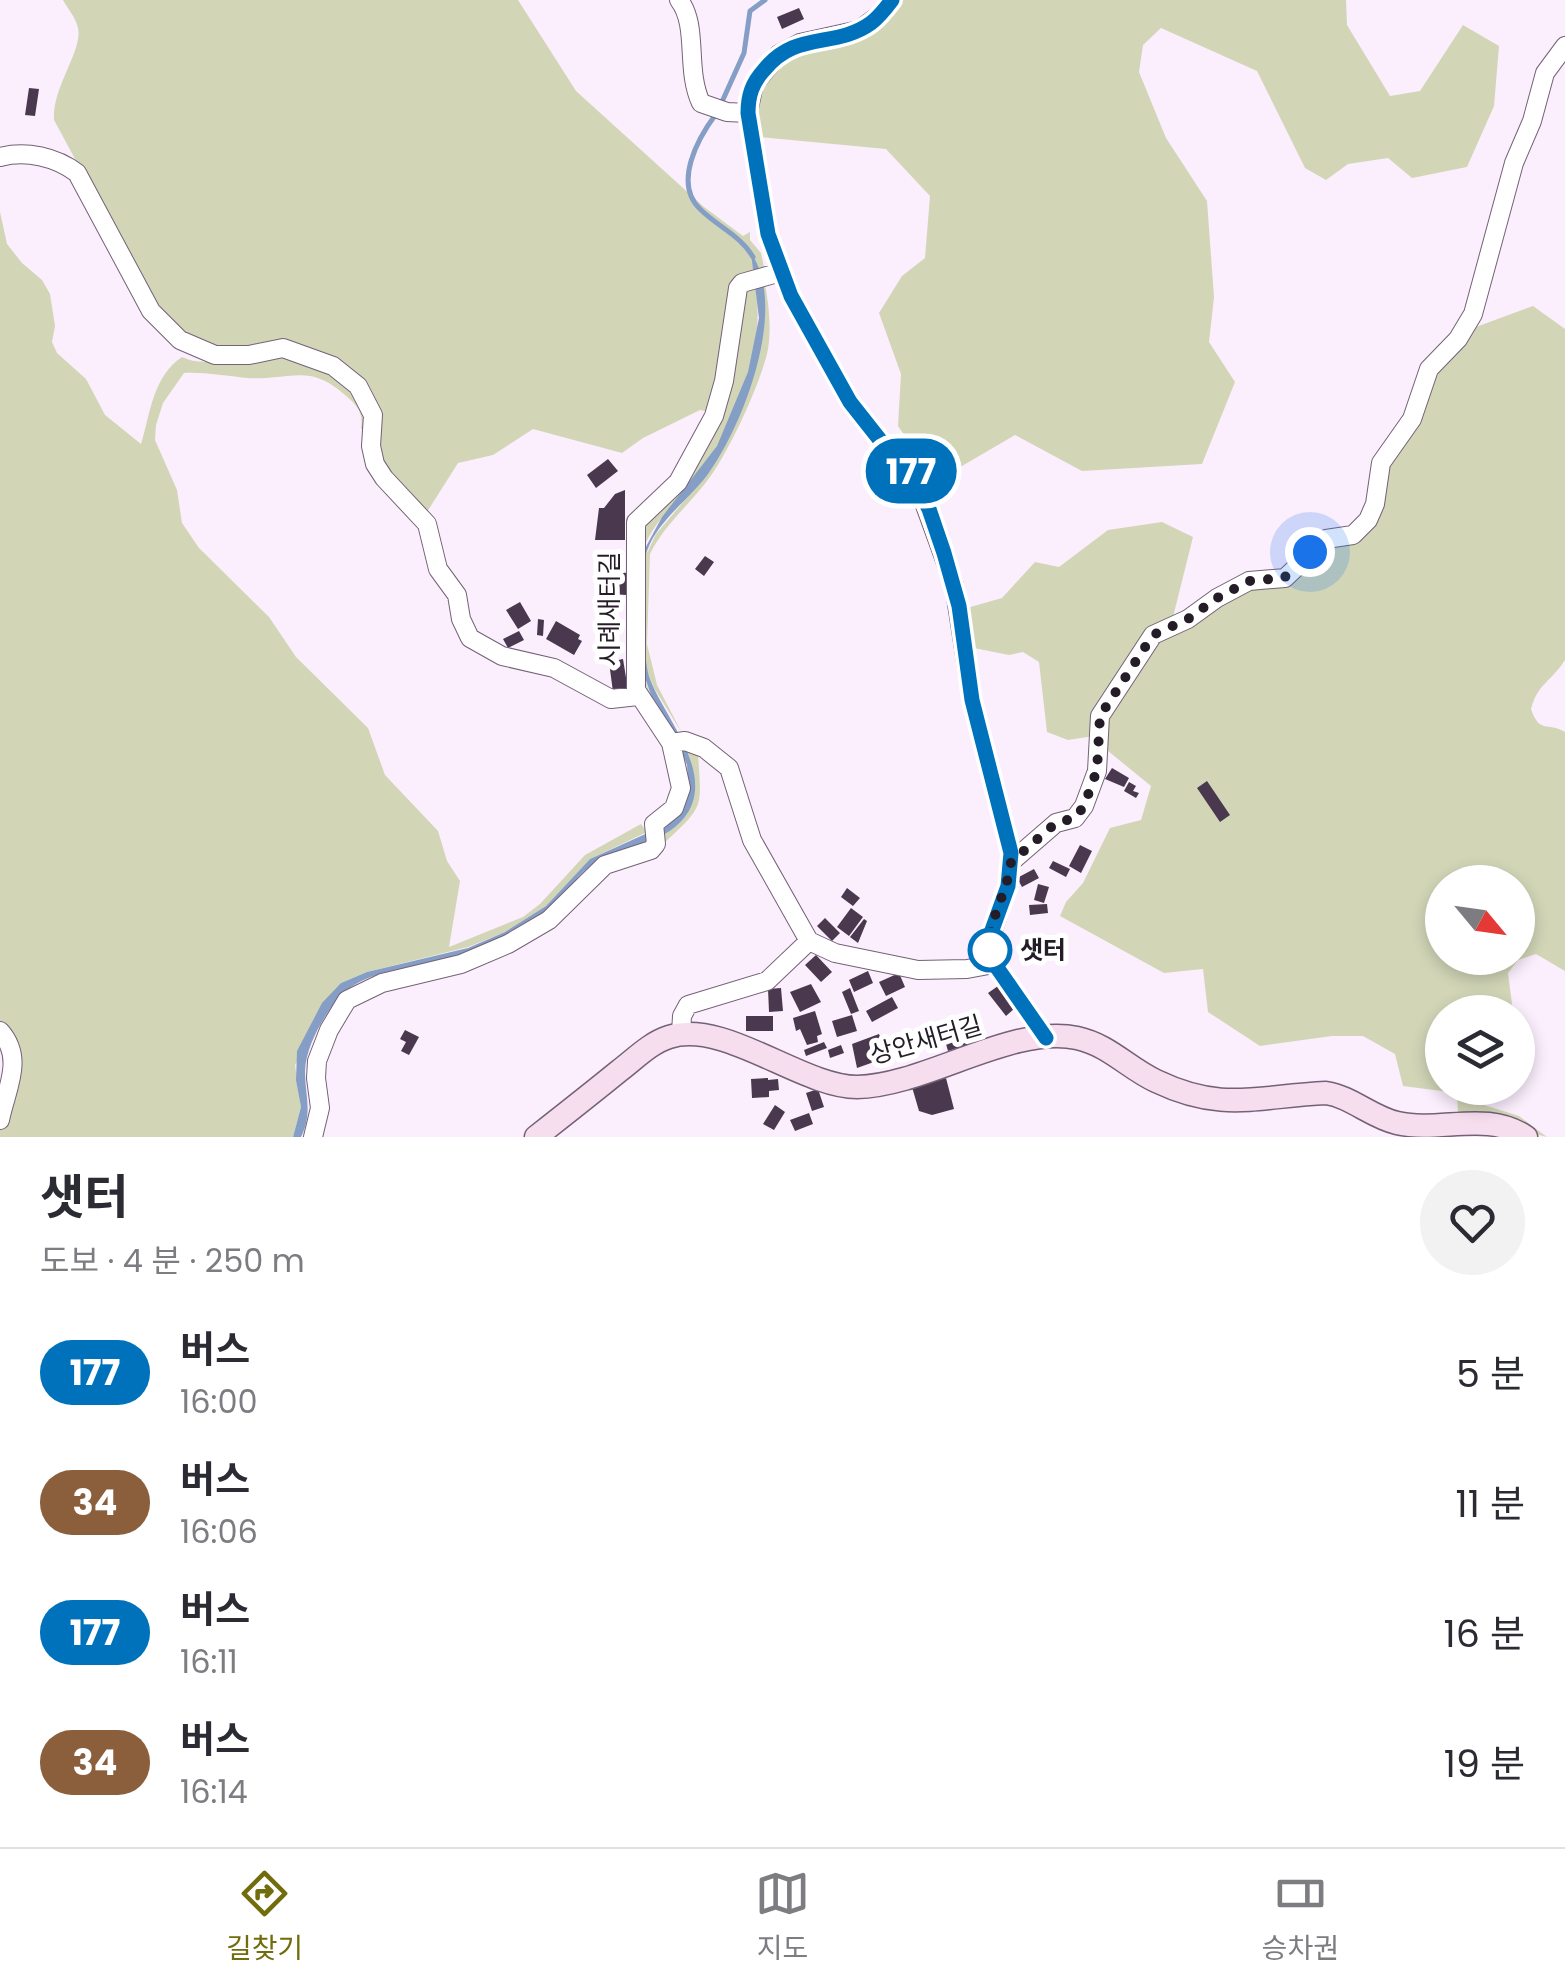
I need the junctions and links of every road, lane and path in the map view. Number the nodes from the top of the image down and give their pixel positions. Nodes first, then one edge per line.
1 (678, 0) edge
2 (892, 0) edge
3 (1565, 46) edge
4 (748, 113) junction
5 (0, 157) edge
6 (765, 277) junction
7 (638, 696) junction
8 (678, 742) junction
9 (1011, 862) junction
10 (809, 941) junction
11 (994, 964) junction
12 (0, 1032) edge
13 (681, 1034) junction
14 (1046, 1038) junction
15 (0, 1120) edge
16 (313, 1137) edge
17 (536, 1137) edge
18 (1526, 1137) edge

1 - 4 street
2 - 4 street
3 - 9 street
4 - 6 street
5 - 7 street
6 - 7 street, 시례새터길
6 - 9 street
7 - 8 street, 시례새터길
8 - 10 street
8 - 16 street, 시례새터길
9 - 11 street
10 - 11 street
10 - 13 street
11 - 14 street
12 - 15 street
13 - 14 street, 상안새터길
13 - 17 street
14 - 18 street, 상안새터길

